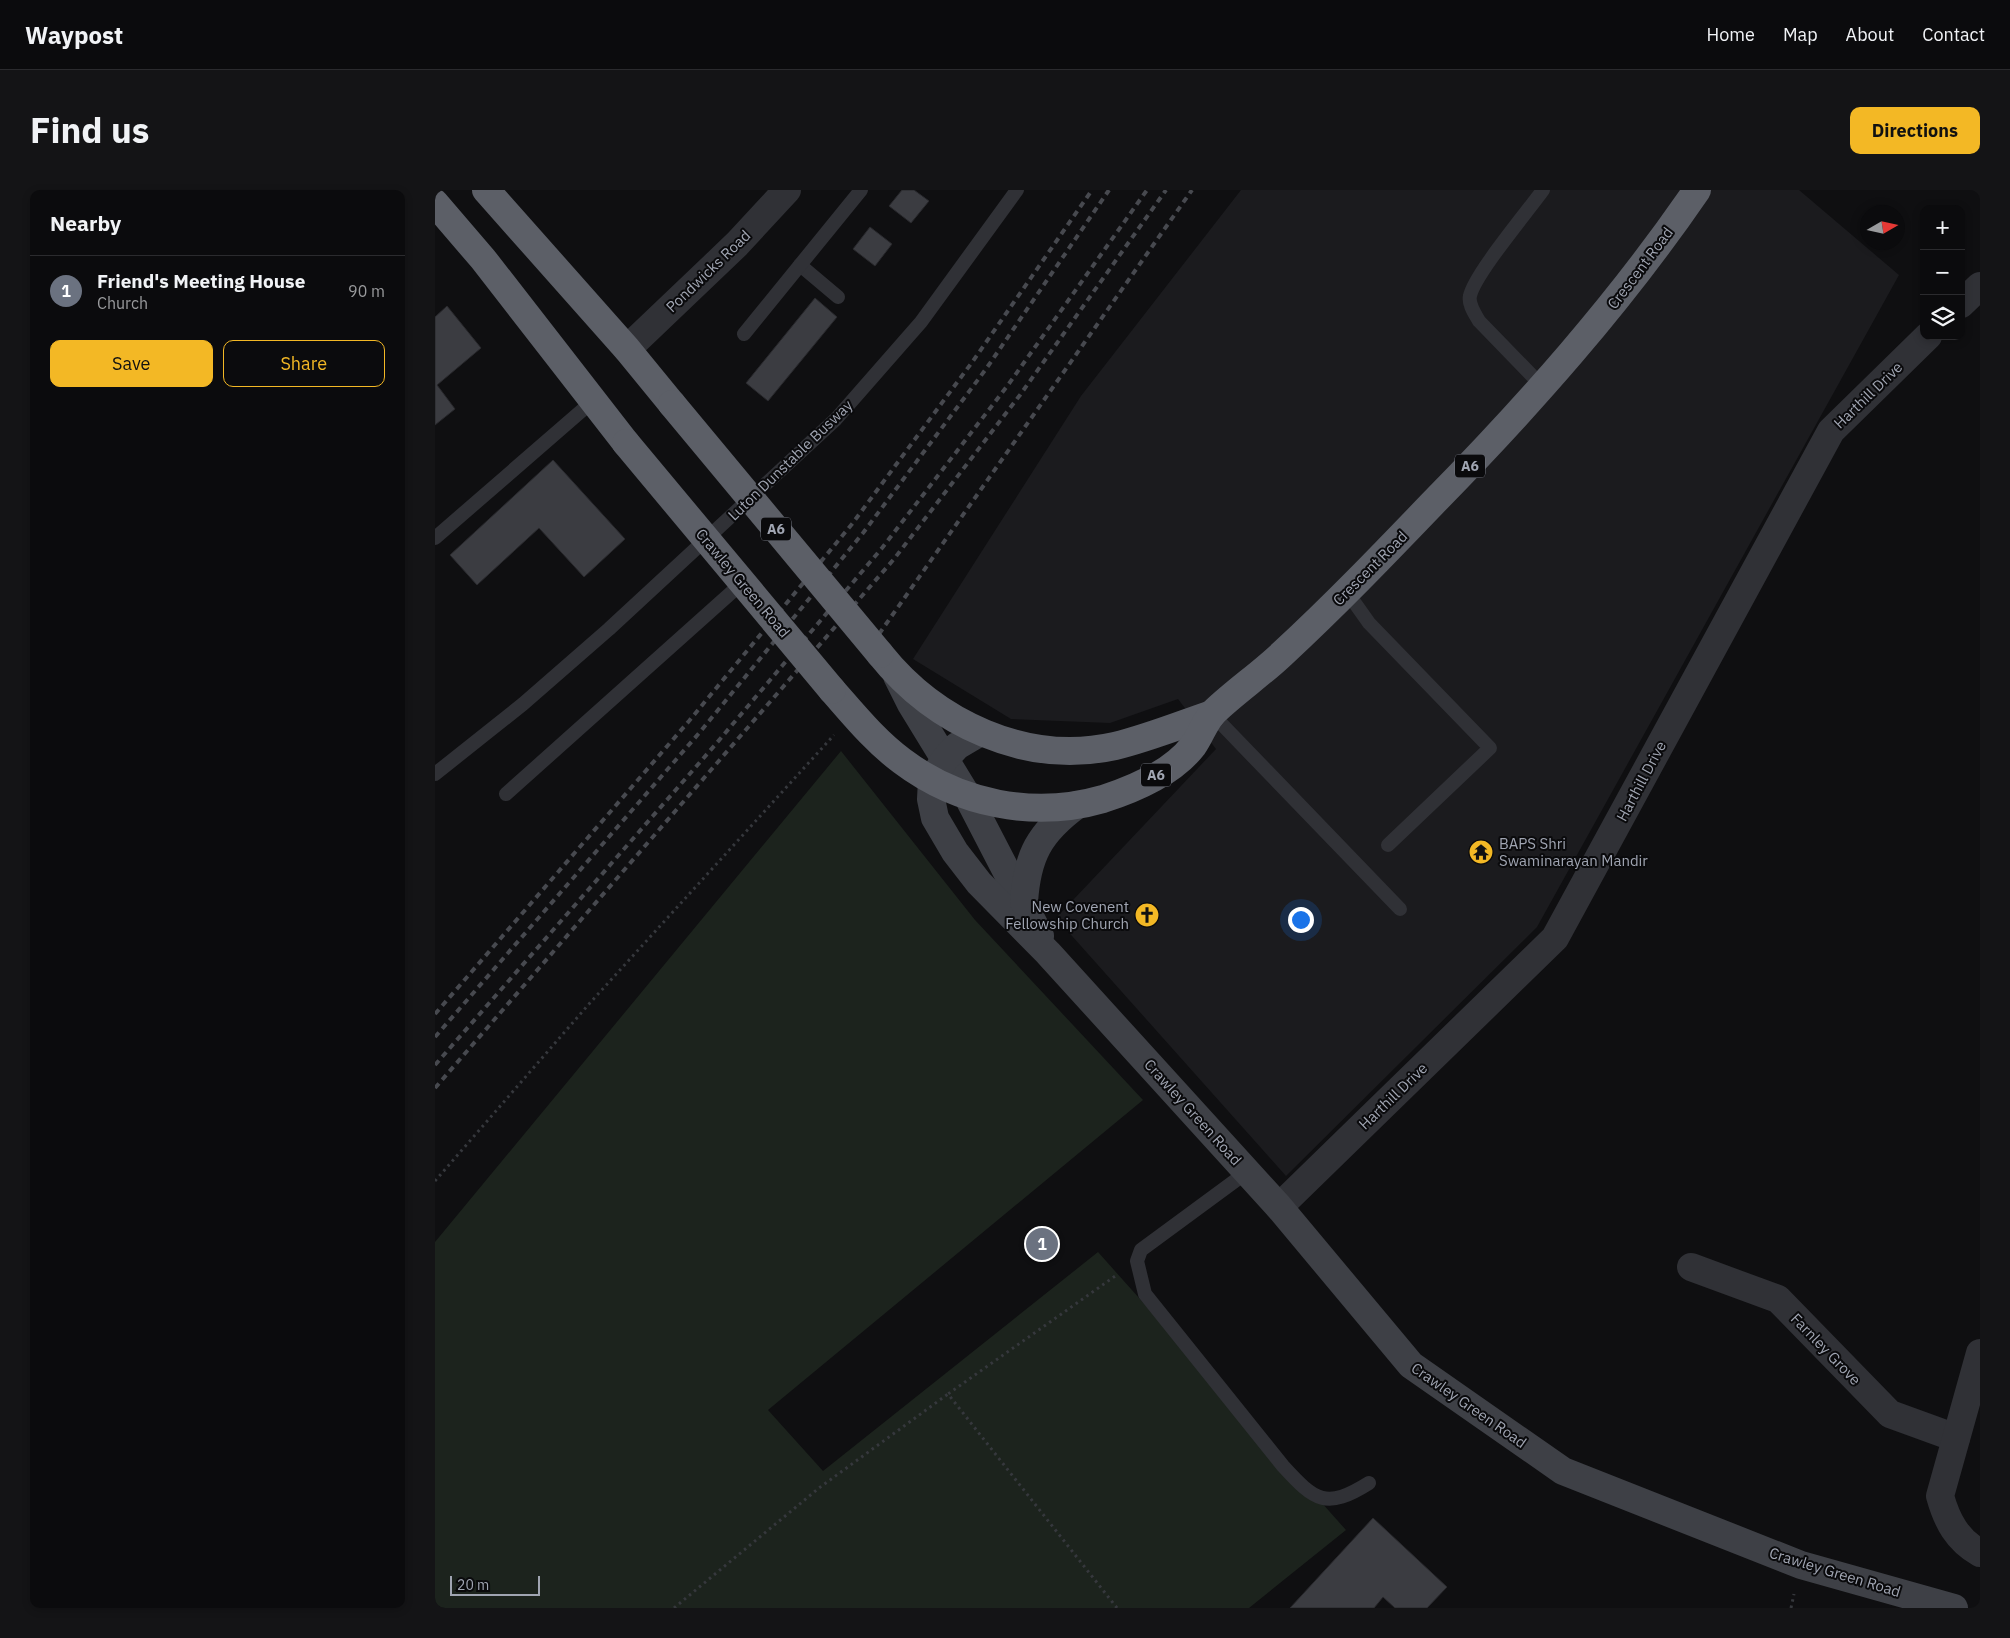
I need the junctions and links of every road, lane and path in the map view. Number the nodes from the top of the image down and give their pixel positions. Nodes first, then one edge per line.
1 (486, 190) edge
2 (787, 190) edge
3 (861, 190) edge
4 (1017, 190) edge
5 (1543, 190) edge
6 (1697, 190) edge
7 (435, 202) edge
8 (800, 264) junction
9 (1980, 286) edge
10 (838, 297) dead end
11 (1965, 300) edge
12 (744, 334) dead end
13 (1924, 340) edge
14 (627, 349) junction
15 (1543, 387) junction
16 (594, 400) junction
17 (435, 538) edge
18 (742, 582) junction
19 (1347, 592) junction
20 (897, 676) junction
21 (853, 714) junction
22 (1212, 714) junction
23 (979, 733) junction
24 (939, 770) junction
25 (435, 774) edge
26 (506, 794) dead end
27 (968, 797) junction
28 (1077, 804) junction
29 (1388, 845) dead end
30 (1024, 902) junction
31 (1400, 909) dead end
32 (1048, 953) junction
33 (1247, 1172) junction
34 (435, 1181) edge
35 (1279, 1207) junction
36 (1137, 1261) junction
37 (1691, 1267) dead end
38 (1980, 1353) edge
39 (948, 1394) junction
40 (1956, 1438) junction
41 (1369, 1482) dead end
42 (1980, 1552) edge
43 (674, 1608) edge
44 (1117, 1608) edge
45 (1954, 1608) edge

1 - 14 highway, Crawley Green Road / A6
2 - 14 street, Pondwicks Road
3 - 8 lane
4 - 25 lane, Luton Dunstable Busway
5 - 15 lane
6 - 15 highway, Crescent Road / A6
7 - 16 highway, Crawley Green Road / A6
8 - 10 lane
8 - 12 lane
9 - 11 street
13 - 35 street, Harthill Drive
14 - 20 highway, Crawley Green Road / A6, bridge
15 - 19 highway, Crescent Road / A6
16 - 17 lane
16 - 18 highway, Crawley Green Road / A6, bridge
18 - 21 highway, Crawley Green Road / A6, bridge
18 - 26 lane
19 - 22 highway, Crescent Road / A6
19 - 29 lane
20 - 23 highway, A6
20 - 24 street, Crawley Green Road
21 - 24 highway, Crawley Green Road / A6
21 - 34 path
22 - 23 highway, A6
22 - 28 highway, Crescent Road / A6
22 - 31 lane
23 - 24 street
24 - 27 highway, A6
24 - 32 street, Crawley Green Road
27 - 28 highway, A6
27 - 30 street, Crawley Green Road
28 - 30 street, Crescent Road
30 - 32 street, Crawley Green Road
32 - 33 street, Crawley Green Road
33 - 35 street, Crawley Green Road
33 - 36 lane
35 - 45 street, Crawley Green Road
36 - 39 path
36 - 41 lane
37 - 40 street, Farnley Grove
38 - 40 street
39 - 43 path
39 - 44 path
40 - 42 street

